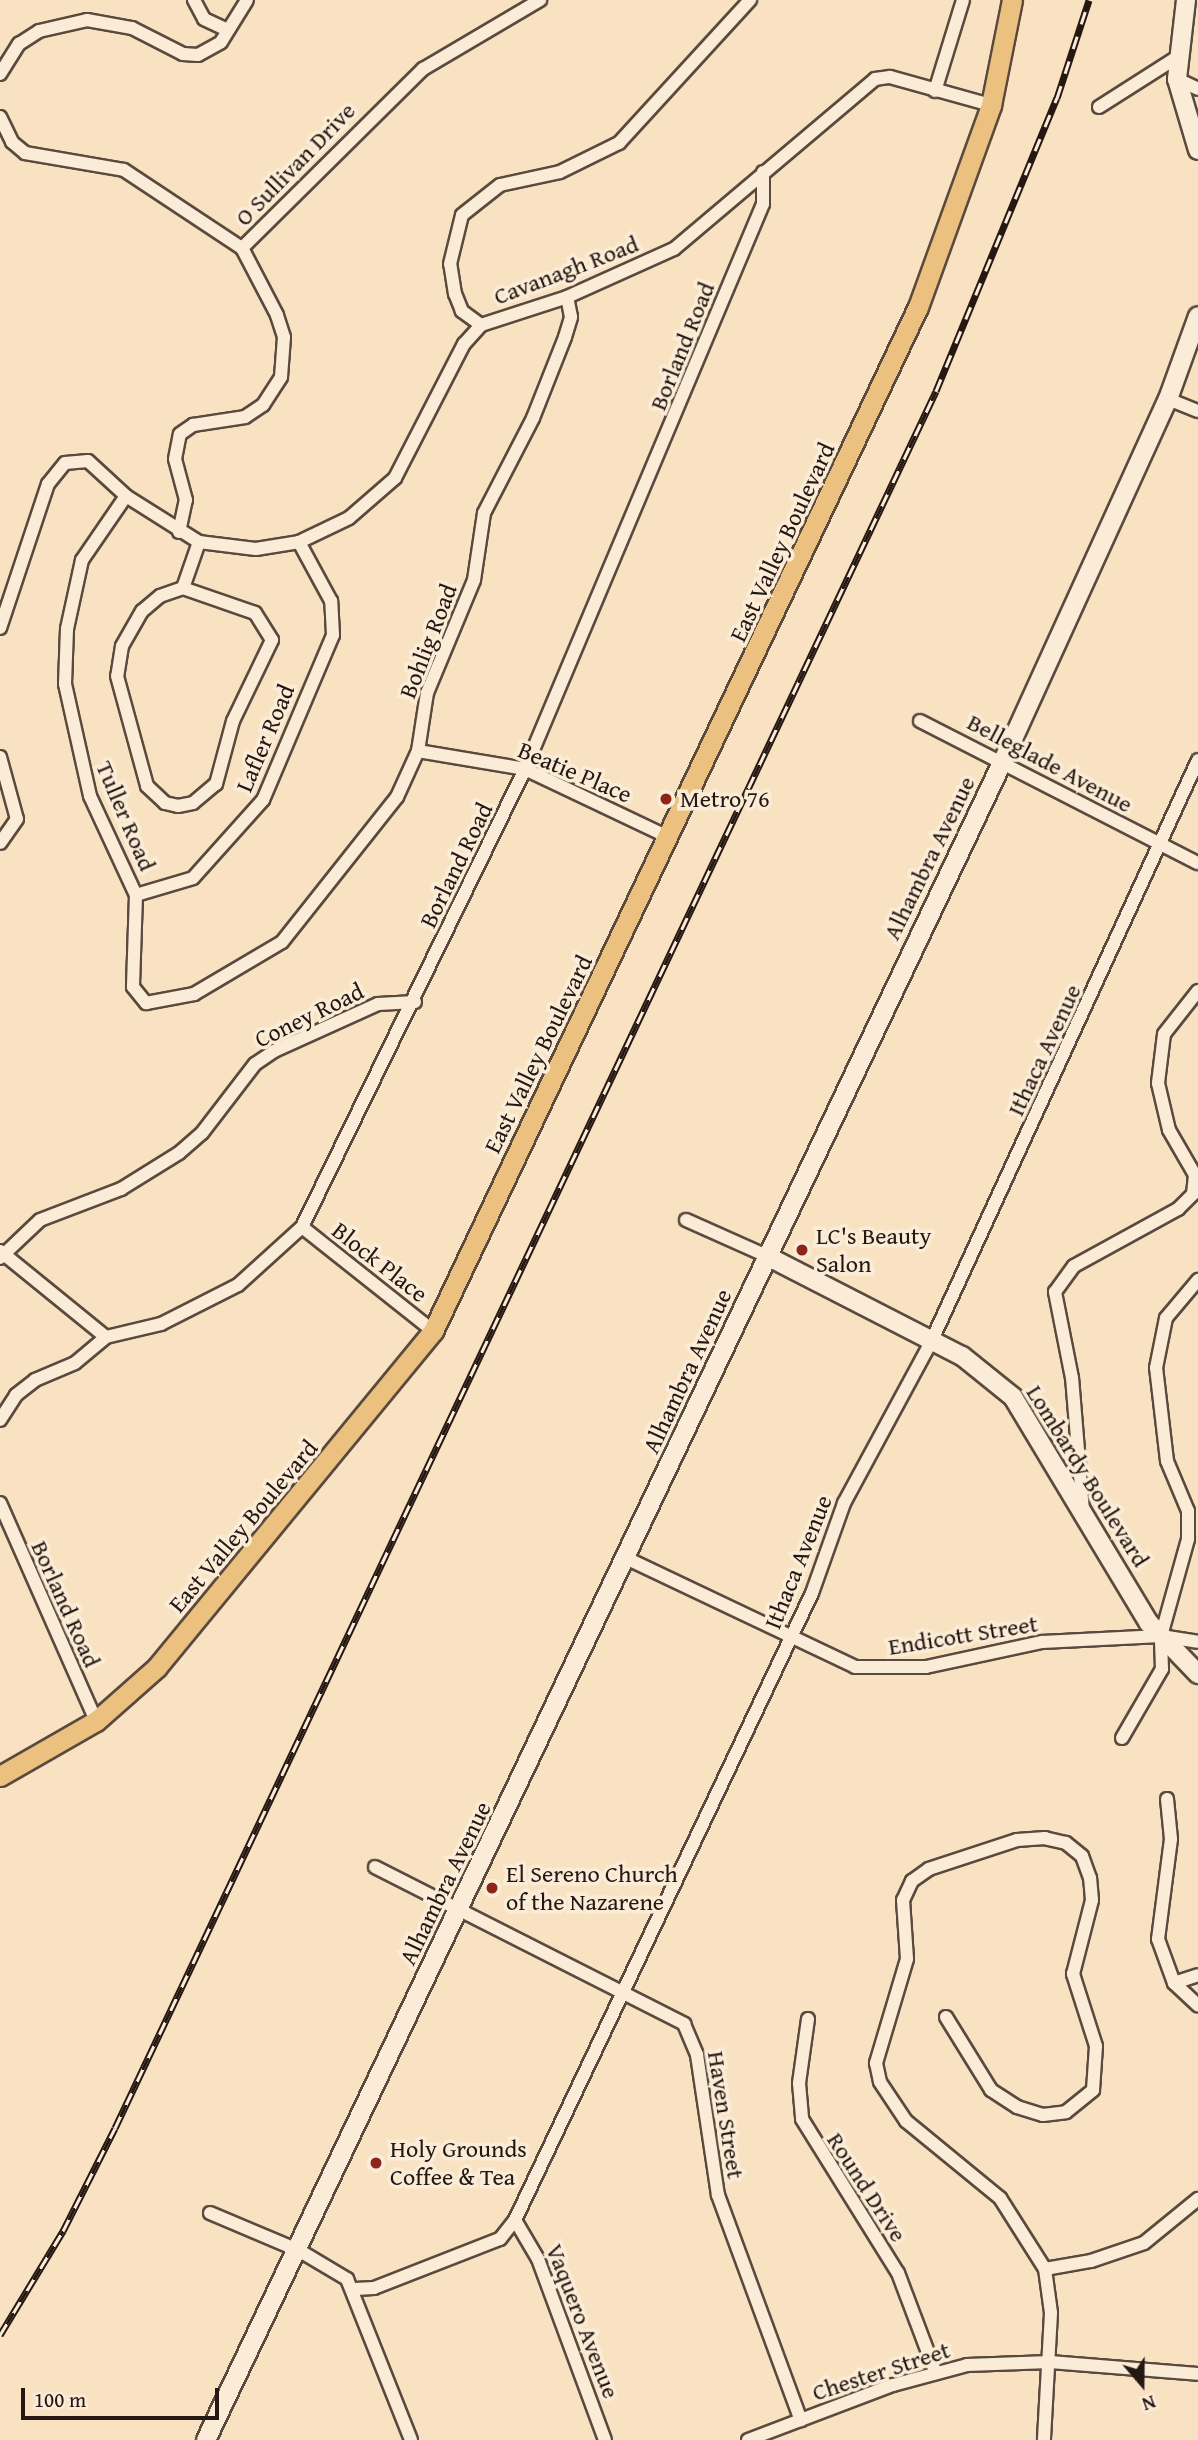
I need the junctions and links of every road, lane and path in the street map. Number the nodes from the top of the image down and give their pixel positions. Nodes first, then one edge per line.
1 (194, 0) edge
2 (247, 0) edge
3 (540, 0) edge
4 (750, 0) edge
5 (963, 0) edge
6 (1012, 0) edge
7 (1186, 0) edge
8 (228, 30) junction
9 (1176, 58) junction
10 (0, 74) edge
11 (1177, 79) junction
12 (1198, 89) edge
13 (935, 90) junction
14 (991, 106) junction
15 (1099, 107) dead end
16 (0, 117) edge
17 (1195, 122) edge
18 (1198, 150) edge
19 (763, 172) junction
20 (242, 248) junction
21 (567, 297) junction
22 (1198, 316) edge
23 (481, 324) junction
24 (1168, 399) junction
25 (1198, 411) edge
26 (126, 496) junction
27 (179, 532) junction
28 (199, 542) junction
29 (299, 542) junction
30 (183, 588) junction
31 (0, 628) edge
32 (920, 721) dead end
33 (418, 751) junction
34 (0, 757) edge
35 (1198, 760) edge
36 (1002, 762) junction
37 (525, 769) junction
38 (670, 838) junction
39 (0, 843) edge
40 (1159, 844) junction
41 (1198, 863) edge
42 (136, 895) junction
43 (1198, 991) edge
44 (139, 1001) joint
45 (415, 1002) junction
46 (686, 1220) dead end
47 (302, 1227) junction
48 (1, 1254) edge
49 (769, 1257) junction
50 (1198, 1280) edge
51 (433, 1331) junction
52 (106, 1337) junction
53 (932, 1340) junction
54 (0, 1420) edge
55 (0, 1503) edge
56 (1083, 1512) junction
57 (628, 1559) junction
58 (792, 1635) junction
59 (1161, 1636) junction
60 (1198, 1642) edge
61 (1198, 1674) edge
62 (96, 1721) junction
63 (1122, 1738) dead end
64 (0, 1776) edge
65 (1167, 1799) dead end
66 (375, 1867) dead end
67 (461, 1910) junction
68 (1198, 1975) edge
69 (1174, 1983) junction
70 (621, 1992) junction
71 (1198, 2006) edge
72 (946, 2017) dead end
73 (808, 2020) dead end
74 (1198, 2199) edge
75 (210, 2213) dead end
76 (515, 2220) junction
77 (300, 2250) junction
78 (1045, 2269) junction
79 (355, 2289) junction
80 (1050, 2362) junction
81 (935, 2371) junction
82 (1198, 2374) edge
83 (801, 2420) junction
84 (777, 2435) edge
85 (206, 2440) edge
86 (411, 2440) edge
87 (606, 2440) edge
88 (748, 2440) edge
89 (1044, 2440) edge

1 - 8 street
2 - 8 street
3 - 20 street, O Sullivan Drive
4 - 23 street
5 - 13 street
6 - 14 main road, East Valley Boulevard
7 - 9 main road
8 - 10 street
9 - 11 main road
9 - 15 street
11 - 12 street
11 - 17 main road
13 - 14 street, Cavanagh Road
13 - 19 street, Cavanagh Road
14 - 38 main road, East Valley Boulevard
16 - 20 street
17 - 18 main road
19 - 21 street, Cavanagh Road
19 - 37 street, Borland Road
20 - 27 street, O Sullivan Drive
21 - 23 street, Cavanagh Road
21 - 33 street, Bohlig Road
22 - 24 main road, Alhambra Avenue
23 - 29 street, Cavanagh Road
24 - 25 street
24 - 36 main road, Alhambra Avenue
26 - 27 street, Cavanagh Road
26 - 31 street, Cavanagh Road
26 - 42 street, Tuller Road
27 - 28 street, Cavanagh Road
28 - 29 street, Cavanagh Road
28 - 30 street
29 - 42 street, Lafler Road
30 - 30 street
32 - 36 street, Belleglade Avenue
33 - 37 street, Beatie Place
33 - 44 street, Bohlig Road
34 - 39 street
35 - 40 street, Ithaca Avenue
36 - 40 street, Belleglade Avenue
36 - 49 main road, Alhambra Avenue
37 - 38 street, Beatie Place
37 - 45 street, Borland Road
38 - 51 main road, East Valley Boulevard
40 - 41 street, Belleglade Avenue
40 - 53 street, Ithaca Avenue
42 - 44 street, Tuller Road
43 - 56 street
45 - 47 street, Borland Road
45 - 48 street, Coney Road
46 - 49 street, Lombardy Boulevard
47 - 51 street, Block Place
47 - 52 street, Borland Road
48 - 52 street
49 - 53 main road, Lombardy Boulevard
49 - 57 main road, Alhambra Avenue
50 - 59 street
51 - 62 main road, East Valley Boulevard
52 - 54 street, Borland Road
53 - 56 main road, Lombardy Boulevard
53 - 58 street, Ithaca Avenue
55 - 62 street, Borland Road
56 - 59 main road, Lombardy Boulevard
57 - 58 street, Endicott Street
57 - 67 main road, Alhambra Avenue
58 - 59 street, Endicott Street
58 - 70 street, Ithaca Avenue
59 - 60 street, Endicott Street
59 - 61 main road, Lombardy Boulevard
59 - 63 street
62 - 64 main road, East Valley Boulevard
65 - 69 street
66 - 67 street, Haven Street
67 - 70 street, Haven Street
67 - 77 main road, Alhambra Avenue
68 - 69 street
69 - 71 street
70 - 76 street, Ithaca Avenue
70 - 83 street, Haven Street
72 - 78 street
73 - 81 street, Round Drive
74 - 78 street
75 - 77 street
76 - 79 street, Ithaca Avenue
76 - 87 street, Vaquero Avenue
77 - 79 street
77 - 85 main road, Alhambra Avenue
78 - 80 street
79 - 86 street
80 - 81 street, Chester Street
80 - 82 street, Chester Street
80 - 89 street
81 - 83 street, Chester Street
83 - 84 street, Chester Street
84 - 88 street, Chester Street

